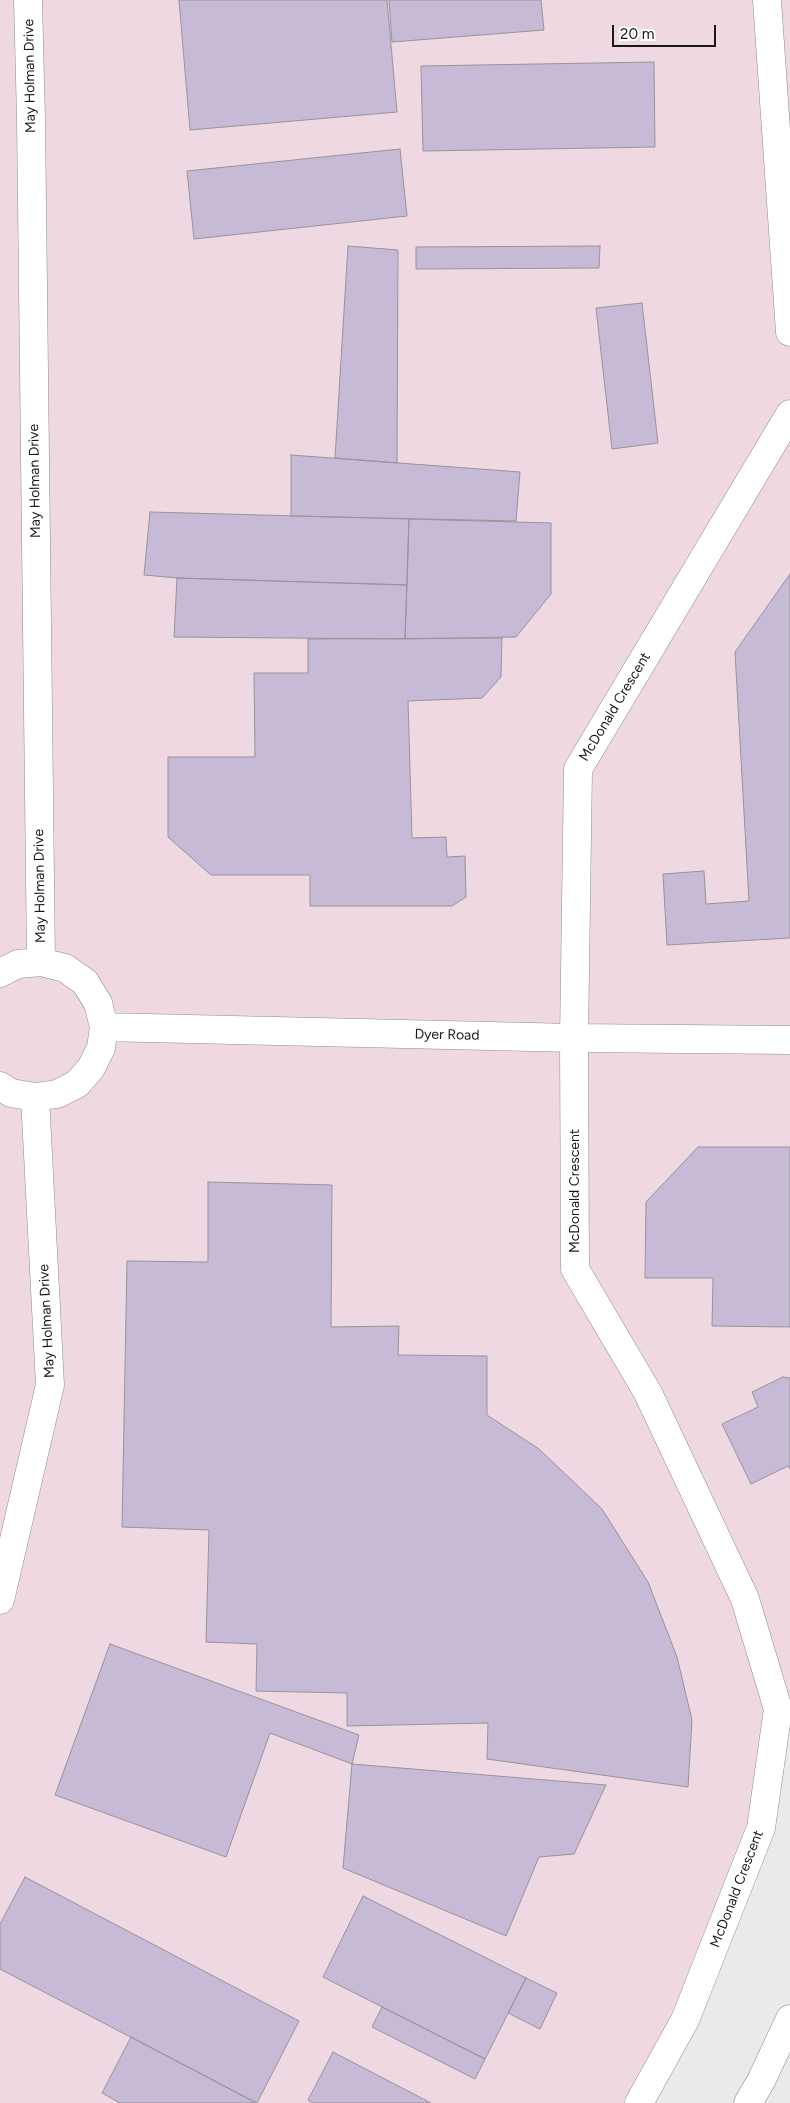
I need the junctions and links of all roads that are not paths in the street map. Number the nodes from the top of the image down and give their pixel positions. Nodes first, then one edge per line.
1 (28, 0) edge
2 (767, 0) edge
3 (790, 332) edge
4 (790, 414) edge
5 (41, 962) junction
6 (0, 972) edge
7 (104, 1027) junction
8 (574, 1038) junction
9 (790, 1040) edge
10 (0, 1086) edge
11 (35, 1097) junction
12 (0, 1600) edge
13 (790, 2019) edge
14 (638, 2103) edge
15 (748, 2103) edge

1 - 5 street, May Holman Drive
2 - 3 street
4 - 8 street, McDonald Crescent
5 - 6 street
5 - 7 street
7 - 8 street, Dyer Road
7 - 11 street
8 - 9 street, Dyer Road
8 - 14 street, McDonald Crescent
10 - 11 street
11 - 12 street, May Holman Drive
13 - 15 street

